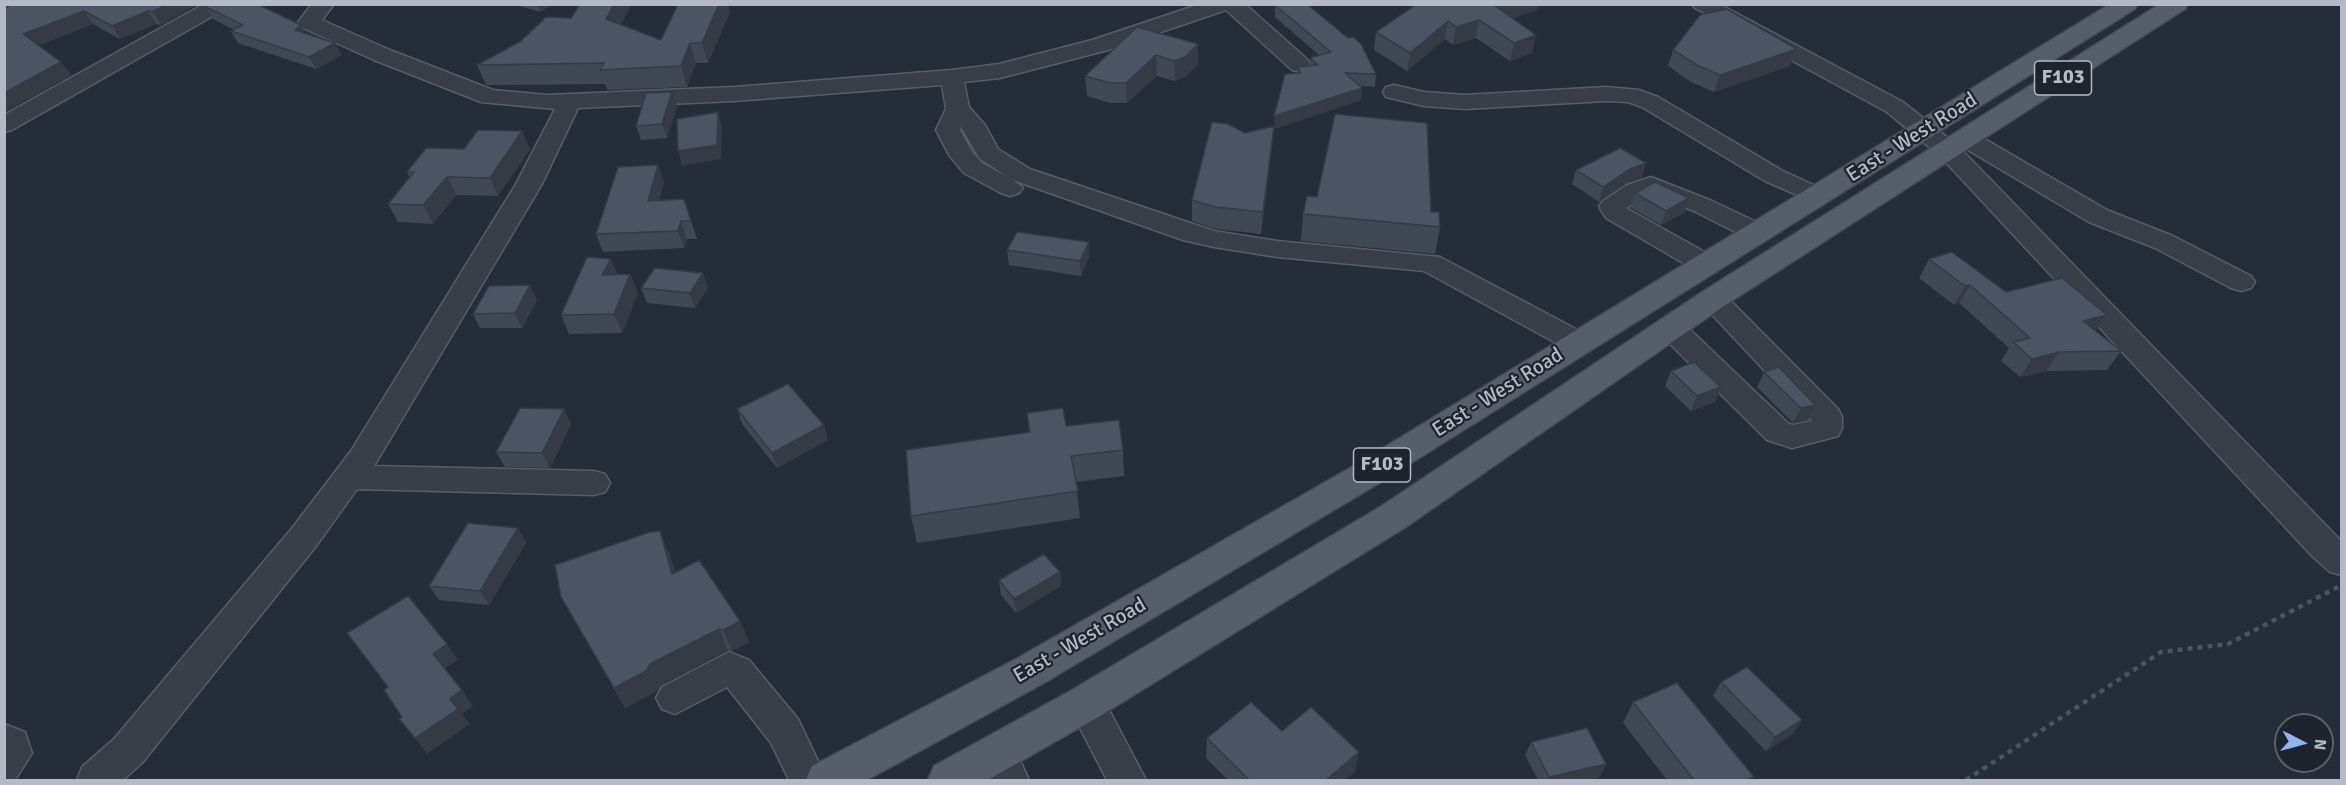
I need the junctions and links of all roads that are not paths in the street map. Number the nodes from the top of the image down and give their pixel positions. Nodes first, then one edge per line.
1 (220, 4) edge
2 (324, 4) edge
3 (1222, 4) edge
4 (1232, 4) edge
5 (1702, 4) edge
6 (2127, 4) edge
7 (2177, 4) edge
8 (1300, 65) edge
9 (481, 76) edge
10 (952, 77) junction
11 (462, 88) junction
12 (1394, 92) dead end
13 (570, 101) junction
14 (4, 125) edge
15 (1947, 140) junction
16 (1818, 196) junction
17 (1703, 206) junction
18 (1758, 233) junction
19 (1656, 236) junction
20 (1707, 265) junction
21 (2241, 282) dead end
22 (1713, 299) junction
23 (1671, 328) junction
24 (1579, 343) junction
25 (349, 477) junction
26 (594, 483) dead end
27 (2342, 562) edge
28 (675, 698) dead end
29 (1086, 703) junction
30 (4, 741) edge
31 (4, 767) edge
32 (979, 773) edge
33 (96, 780) edge
34 (808, 780) edge
35 (826, 780) edge
36 (1127, 780) edge

1 - 14 street
2 - 11 street
3 - 10 street
4 - 8 street
5 - 15 street
6 - 15 main road, East - West Road / F103
7 - 15 main road, East - West Road / F103
9 - 11 street
10 - 13 street
10 - 24 street
11 - 13 street
12 - 16 street
13 - 25 street
15 - 16 main road, East - West Road / F103
15 - 21 street
15 - 22 main road, East - West Road / F103
15 - 27 street
16 - 18 main road, East - West Road / F103
17 - 18 street
17 - 19 street
17 - 19 street
18 - 20 main road, East - West Road / F103
19 - 20 street
20 - 24 main road, East - West Road / F103
22 - 23 main road, East - West Road / F103
22 - 23 street
23 - 29 main road, East - West Road / F103
24 - 35 main road, East - West Road / F103
25 - 26 street
25 - 33 street
28 - 34 street
29 - 32 main road, East - West Road / F103
29 - 36 street
30 - 31 street

